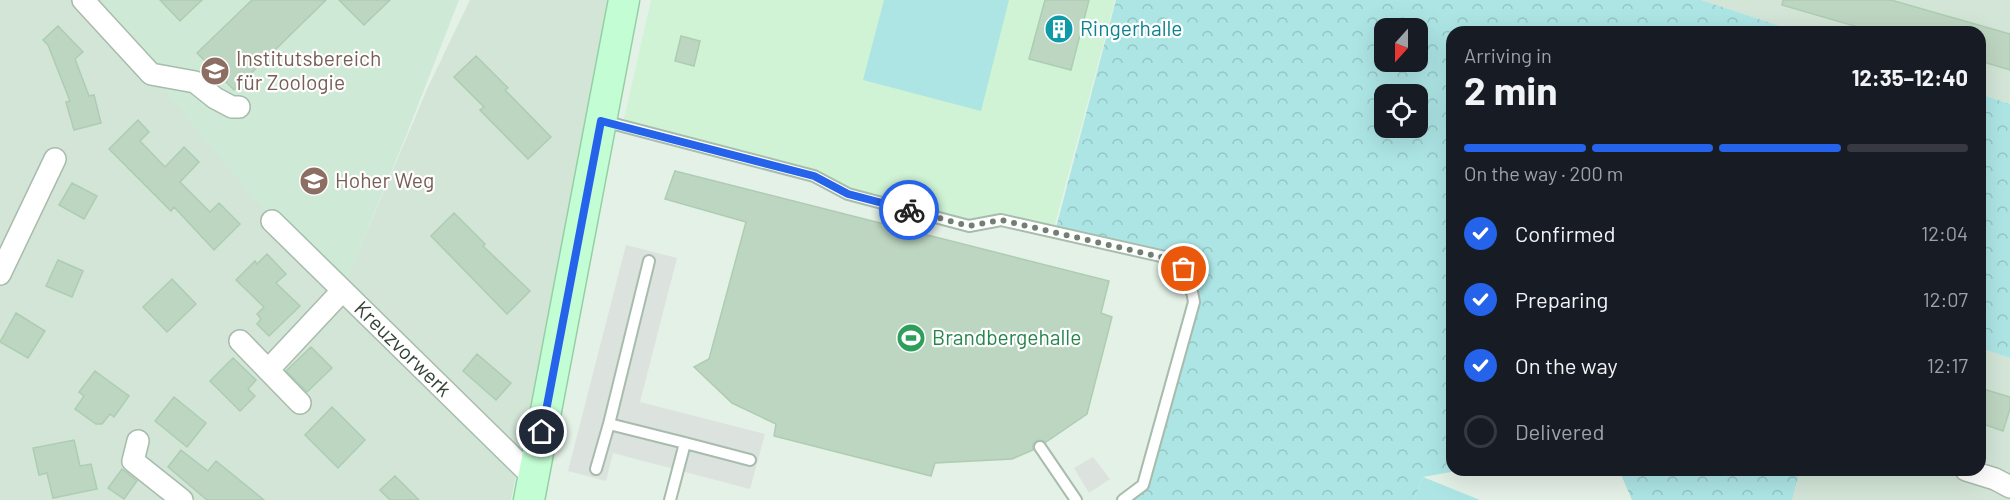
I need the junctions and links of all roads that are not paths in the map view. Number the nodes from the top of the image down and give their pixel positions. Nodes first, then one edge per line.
1 (83, 0) edge
2 (624, 0) edge
3 (238, 107) dead end
4 (601, 121) junction
5 (55, 159) dead end
6 (272, 220) dead end
7 (650, 261) dead end
8 (0, 274) edge
9 (342, 291) junction
10 (240, 341) dead end
11 (268, 370) junction
12 (300, 403) dead end
13 (609, 424) junction
14 (138, 441) dead end
15 (685, 443) junction
16 (1040, 447) dead end
17 (750, 460) dead end
18 (596, 469) dead end
19 (1986, 476) edge
20 (2010, 487) edge
21 (531, 494) edge
22 (182, 500) edge
23 (670, 500) edge
24 (1076, 500) edge
25 (1123, 500) edge

1 - 3 street
2 - 4 street, Kreuzvorwerk
4 - 21 street, Kreuzvorwerk
4 - 25 lane
5 - 8 street
6 - 9 street, Kreuzvorwerk
7 - 13 lane
9 - 11 street
9 - 21 street, Kreuzvorwerk
10 - 11 street
11 - 12 street
13 - 15 lane
13 - 18 lane
14 - 22 street
15 - 17 lane
15 - 23 lane
16 - 24 lane
19 - 20 street

